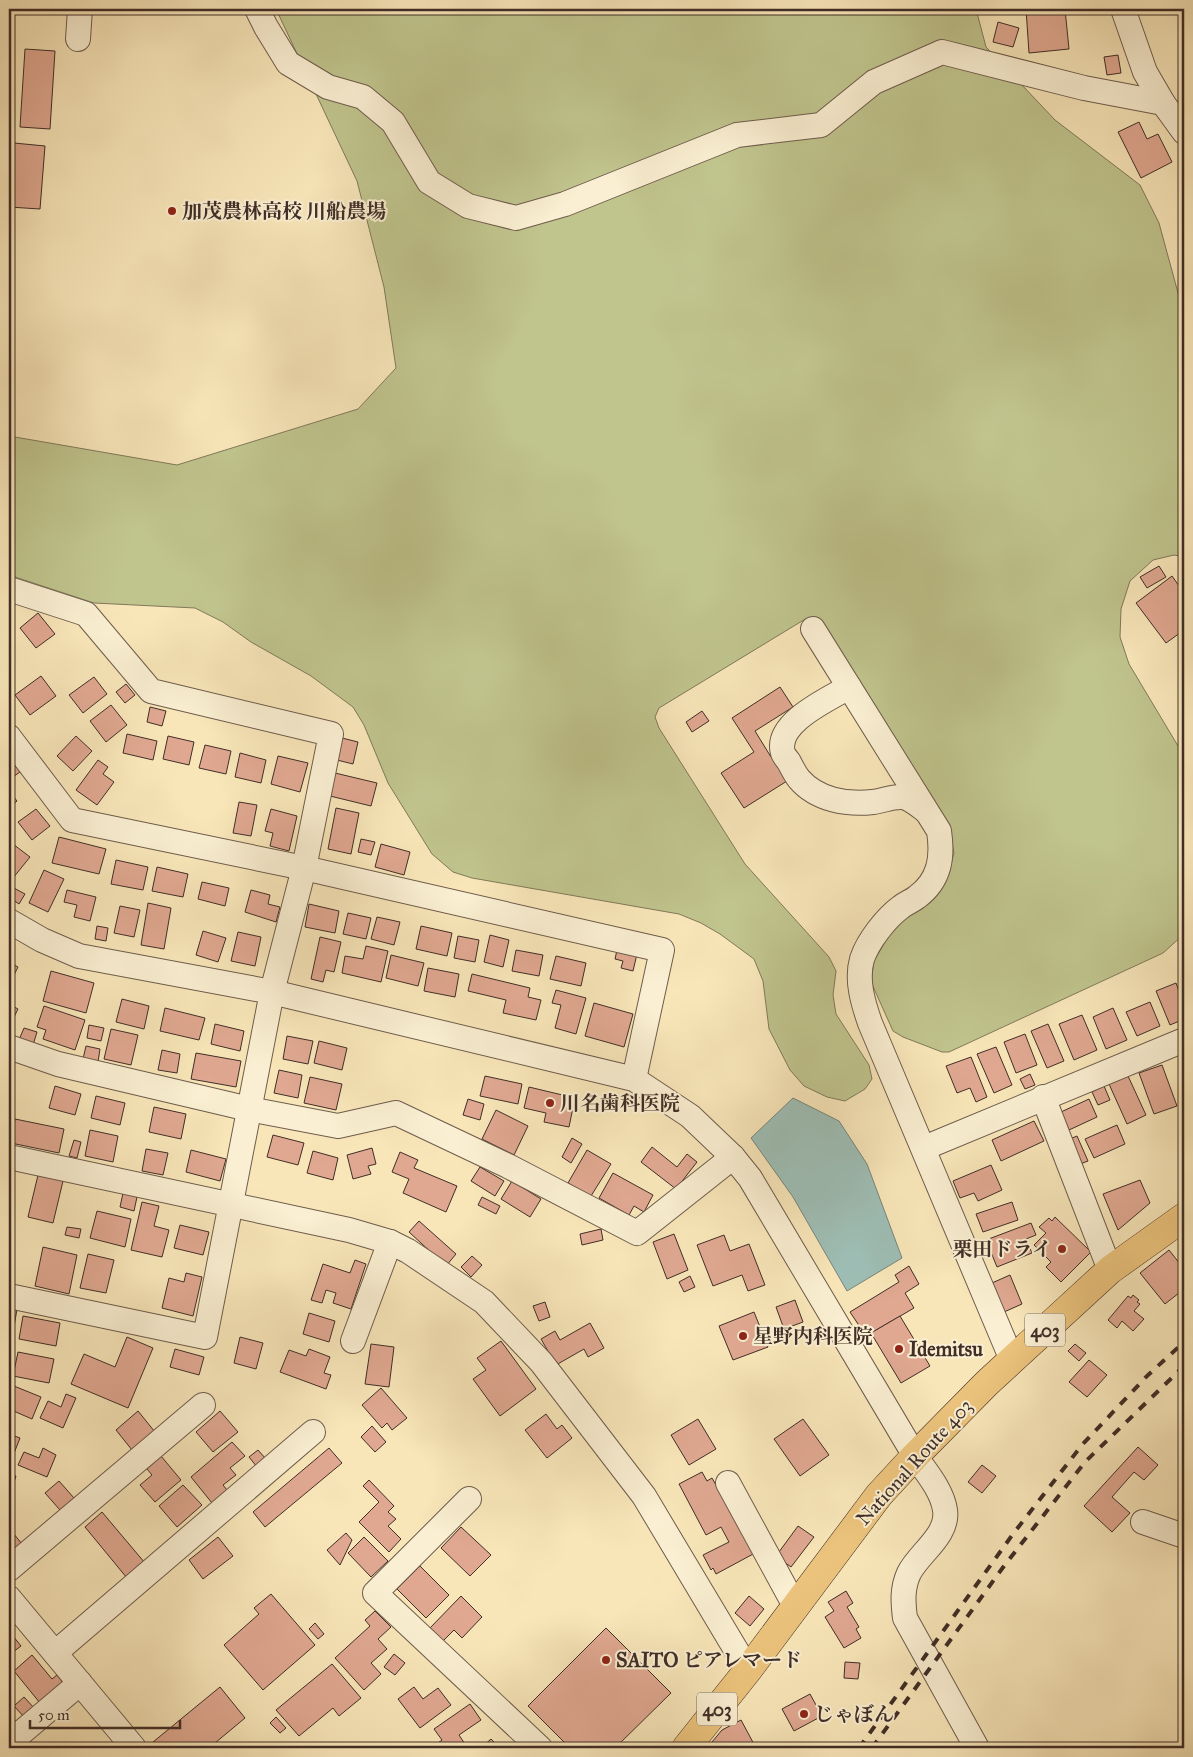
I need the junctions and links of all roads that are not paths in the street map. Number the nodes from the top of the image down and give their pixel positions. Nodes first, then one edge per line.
1 (80, 9) edge
2 (257, 9) edge
3 (1123, 9) edge
4 (78, 39) dead end
5 (1163, 103) junction
6 (1184, 132) edge
7 (9, 589) edge
8 (813, 629) dead end
9 (849, 687) junction
10 (9, 737) edge
11 (927, 812) junction
12 (304, 868) junction
13 (9, 921) edge
14 (272, 992) junction
15 (1184, 1040) edge
16 (9, 1047) edge
17 (634, 1079) junction
18 (1043, 1097) junction
19 (250, 1109) junction
20 (924, 1148) junction
21 (9, 1157) edge
22 (733, 1157) junction
23 (231, 1205) junction
24 (1184, 1217) edge
25 (390, 1242) junction
26 (1110, 1270) junction
27 (9, 1296) edge
28 (353, 1342) dead end
29 (1012, 1360) junction
30 (203, 1405) dead end
31 (313, 1432) dead end
32 (915, 1456) junction
33 (728, 1484) dead end
34 (469, 1499) dead end
35 (1143, 1522) dead end
36 (1184, 1536) edge
37 (9, 1569) edge
38 (9, 1598) edge
39 (796, 1606) junction
40 (55, 1653) junction
41 (748, 1670) junction
42 (80, 1683) junction
43 (9, 1743) edge
44 (134, 1748) edge
45 (540, 1748) edge
46 (686, 1748) edge
47 (977, 1748) edge

1 - 4 street
2 - 5 street
3 - 5 street
5 - 6 street
7 - 12 street
8 - 9 street
9 - 11 street
9 - 11 street
10 - 12 street
11 - 20 street
12 - 14 street
12 - 17 street
13 - 14 street
14 - 17 street
14 - 19 street
15 - 18 street
16 - 19 street
17 - 22 street
18 - 20 street
18 - 26 street
19 - 22 street
19 - 23 street
20 - 29 street
21 - 23 street
22 - 32 street
23 - 25 street
23 - 27 street
24 - 26 highway, National Route 403 / 403
25 - 28 street
25 - 41 street
26 - 29 highway, National Route 403 / 403
29 - 32 highway, National Route 403 / 403
30 - 37 street
31 - 40 street
32 - 39 highway, National Route 403 / 403
32 - 47 street
33 - 39 street
34 - 45 street
35 - 36 street
38 - 40 street
39 - 41 highway, National Route 403 / 403
40 - 42 street
41 - 46 highway, National Route 403 / 403
42 - 43 street
42 - 44 street

